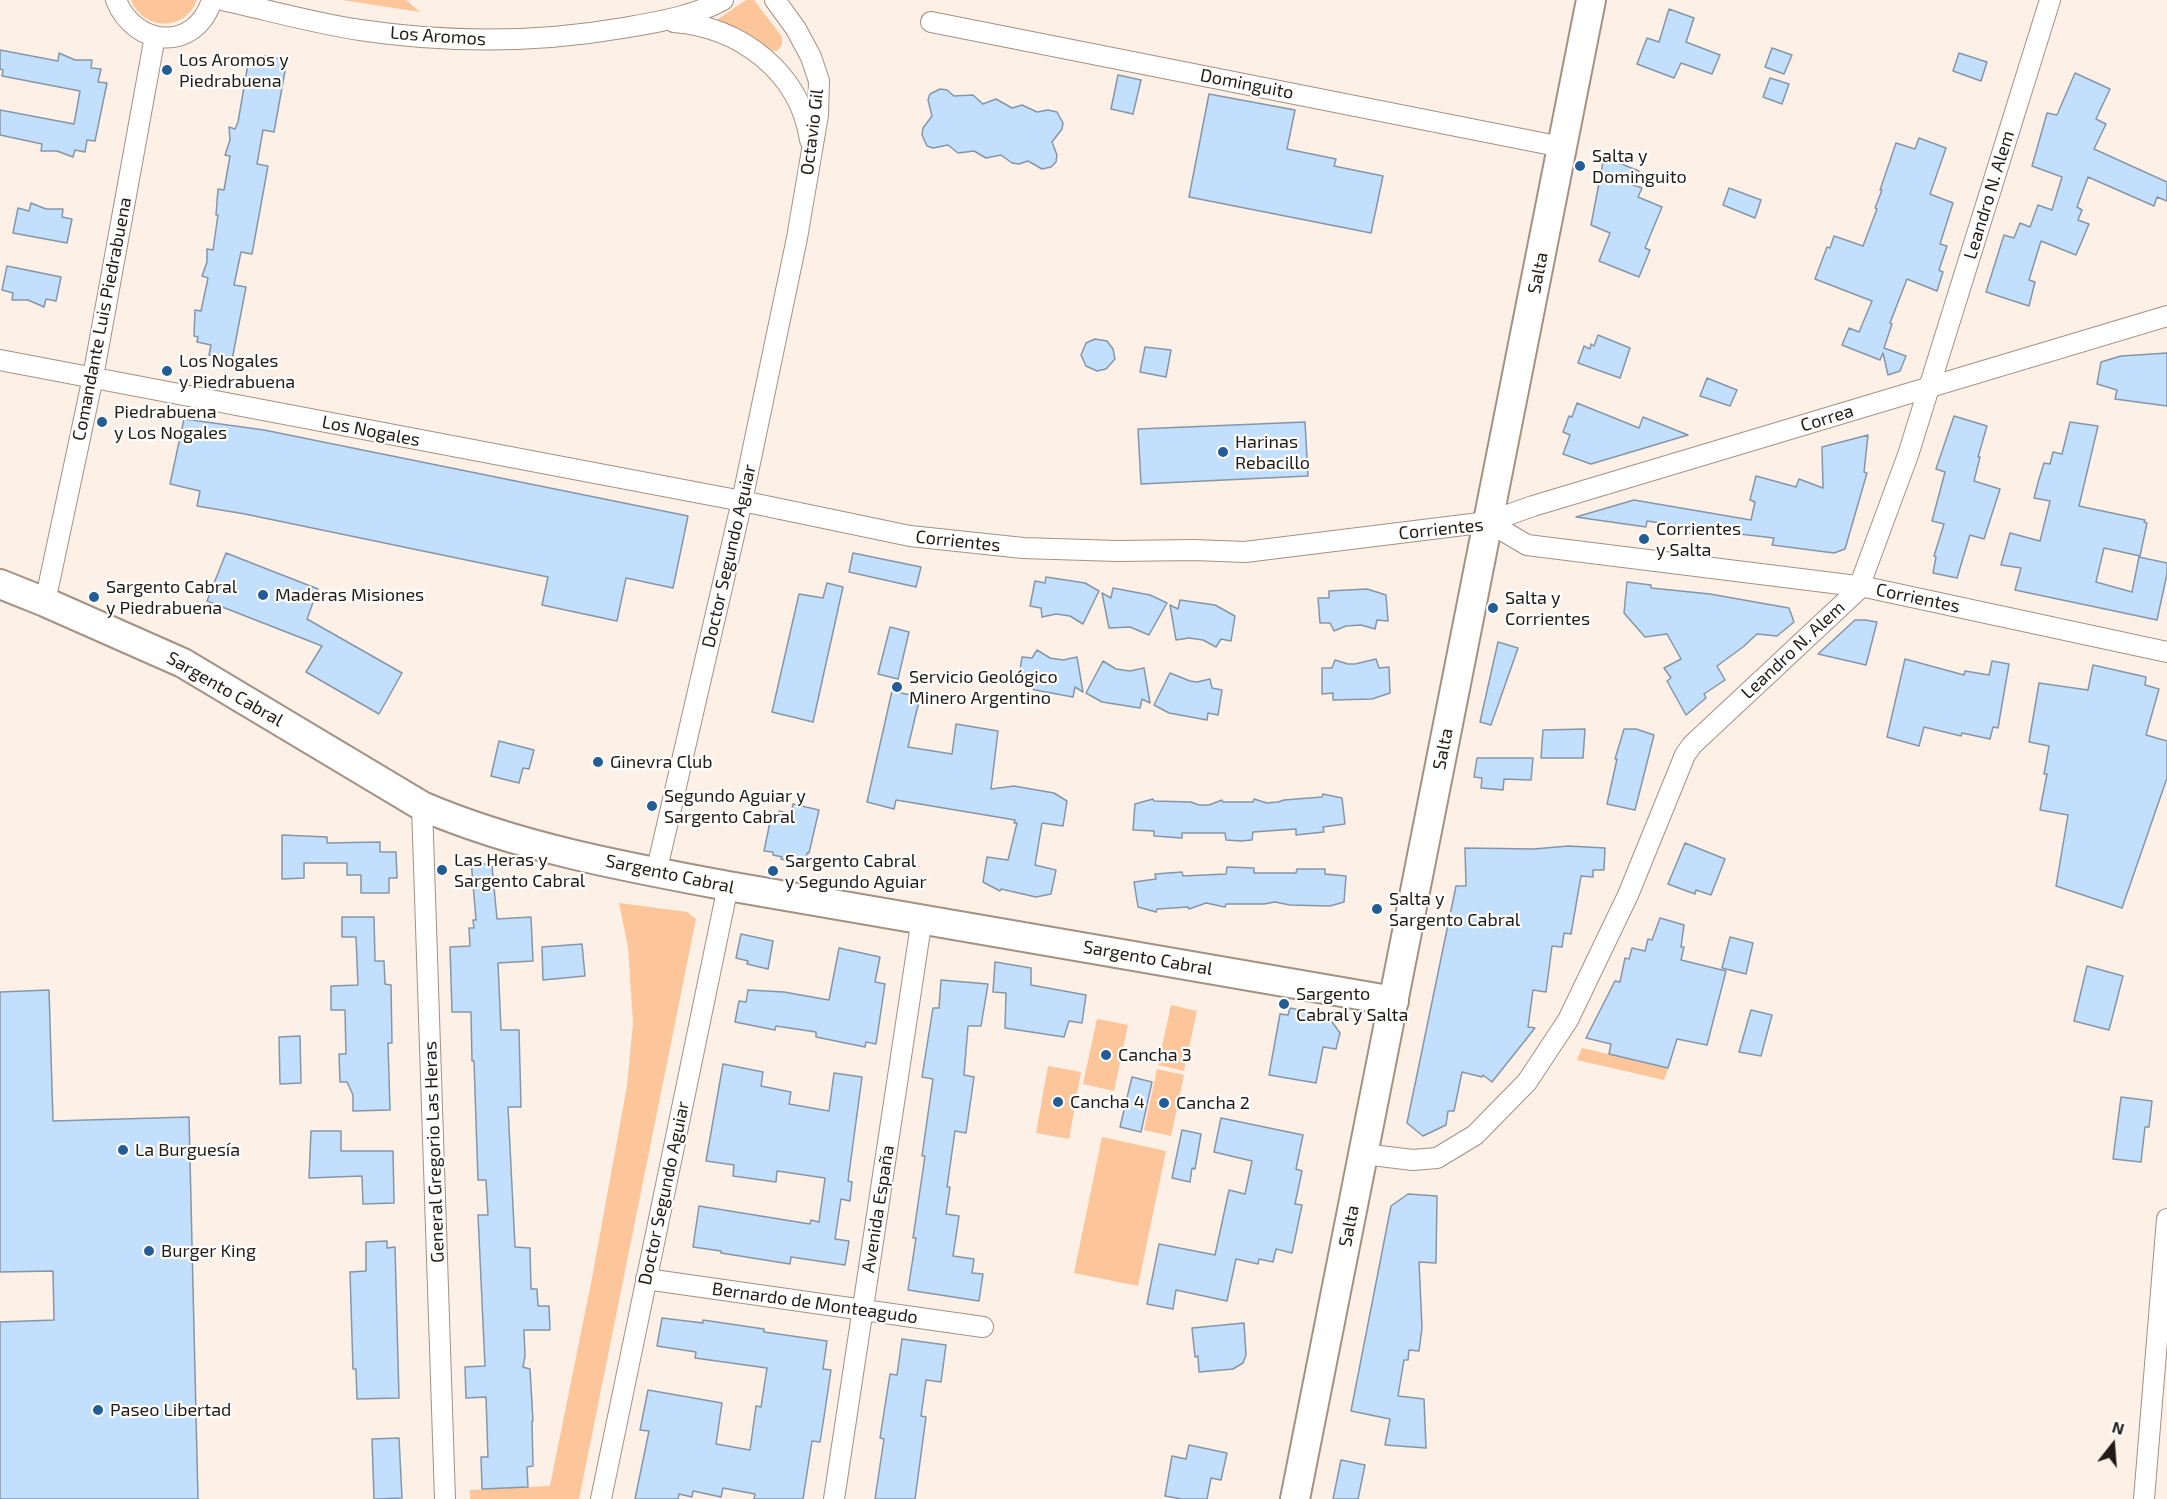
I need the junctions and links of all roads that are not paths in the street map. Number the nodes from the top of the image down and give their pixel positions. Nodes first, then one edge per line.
1 (116, 0) edge
2 (212, 0) edge
3 (222, 0) edge
4 (687, 0) edge
5 (723, 0) edge
6 (775, 0) edge
7 (1591, 0) edge
8 (2050, 0) edge
9 (656, 22) junction
10 (930, 22) dead end
11 (155, 36) junction
12 (1562, 147) junction
13 (812, 153) junction
14 (796, 238) joint
15 (2167, 316) edge
16 (0, 360) edge
17 (93, 377) junction
18 (1929, 388) junction
19 (742, 501) junction
20 (1488, 522) junction
21 (0, 584) edge
22 (1859, 586) junction
23 (45, 602) junction
24 (2167, 652) edge
25 (422, 806) junction
26 (656, 873) junction
27 (728, 886) junction
28 (922, 918) junction
29 (1394, 1001) junction
30 (1363, 1154) junction
31 (2167, 1219) edge
32 (646, 1279) junction
33 (863, 1309) junction
34 (983, 1327) dead end
35 (445, 1499) edge
36 (601, 1499) edge
37 (834, 1499) edge
38 (1295, 1499) edge
39 (2144, 1499) edge

1 - 11 street
2 - 11 street
3 - 9 street, Los Aromos
4 - 9 street, Los Aromos
5 - 9 street, Los Aromos
6 - 13 street, Octavio Gil
7 - 12 main road, Salta
8 - 18 street, Leandro N. Alem
9 - 13 street, Los Aromos
10 - 12 street, Dominguito
11 - 17 street, Comandante Luis Piedrabuena
12 - 20 main road, Salta
13 - 14 street, Octavio Gil
14 - 19 street, Doctor Segundo Aguiar
15 - 18 street, Correa
16 - 17 street, Los Nogales
17 - 19 street, Los Nogales
17 - 23 street, Comandante Luis Piedrabuena
18 - 20 street, Correa
18 - 22 street, Leandro N. Alem
19 - 20 street, Corrientes
19 - 26 street, Doctor Segundo Aguiar
20 - 22 street, Corrientes
20 - 29 main road, Salta
21 - 23 main road, Sargento Cabral
22 - 24 street, Corrientes
22 - 30 street, Leandro N. Alem
23 - 25 main road, Sargento Cabral
25 - 26 main road, Sargento Cabral
25 - 35 street, General Gregorio Las Heras
26 - 27 main road, Sargento Cabral
27 - 28 main road, Sargento Cabral
27 - 32 street, Doctor Segundo Aguiar
28 - 29 main road, Sargento Cabral
28 - 33 street, Avenida España
29 - 30 main road, Salta
30 - 38 main road, Salta
31 - 39 street
32 - 33 street, Bernardo de Monteagudo
32 - 36 street, Doctor Segundo Aguiar
33 - 34 street, Bernardo de Monteagudo
33 - 37 street, Avenida España

